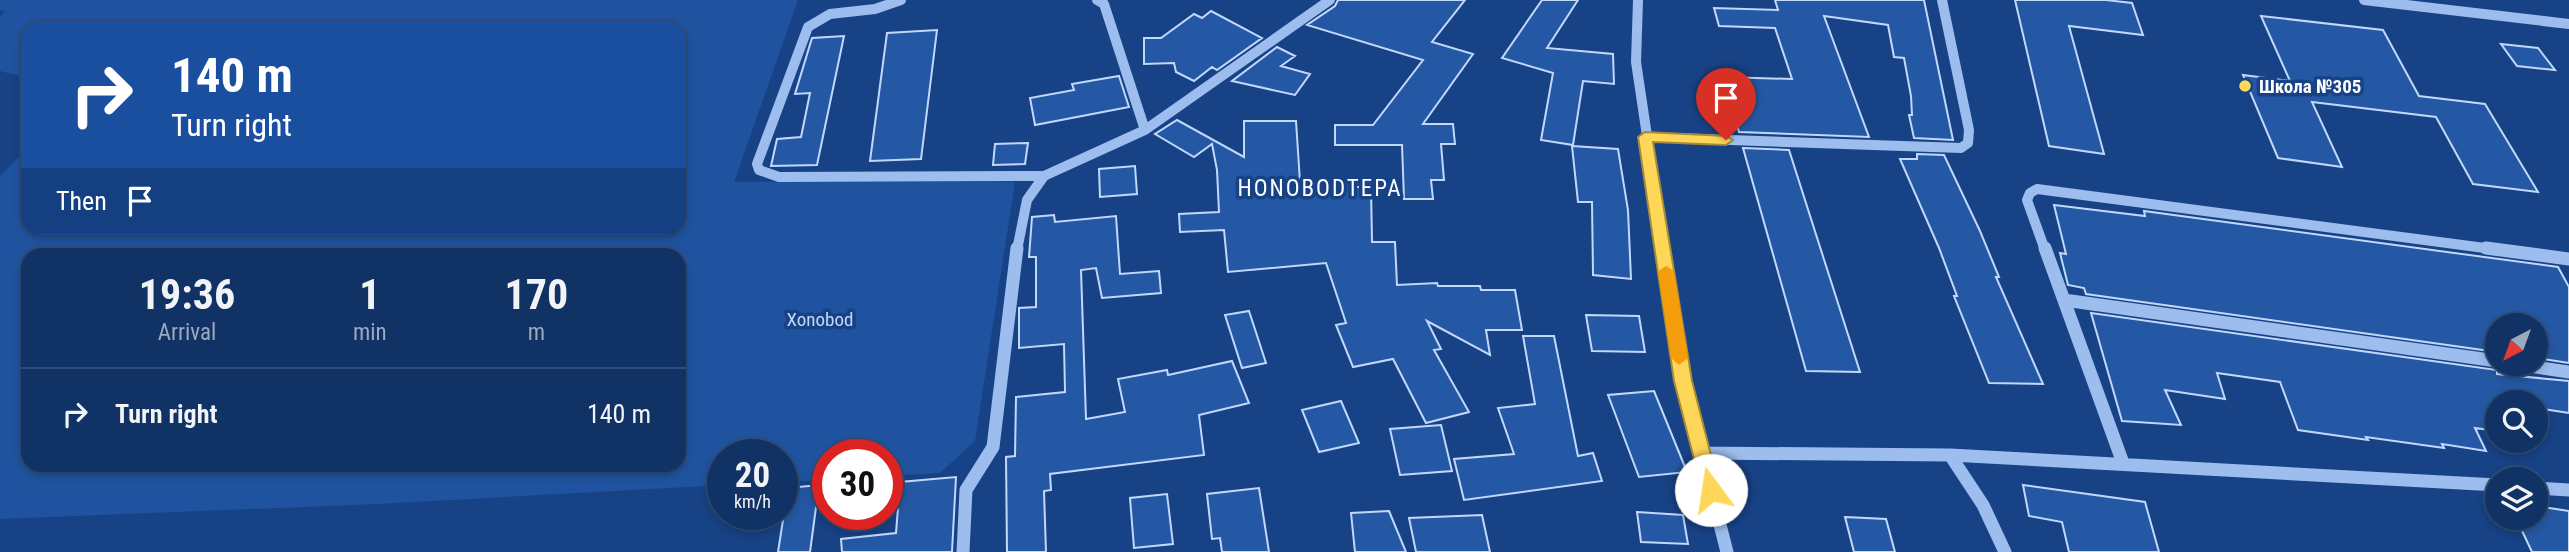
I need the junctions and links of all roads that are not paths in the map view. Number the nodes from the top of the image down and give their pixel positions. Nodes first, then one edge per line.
1 (901, 0) edge
2 (1097, 0) edge
3 (1331, 0) edge
4 (1639, 0) edge
5 (1942, 0) edge
6 (2364, 0) edge
7 (2569, 24) edge
8 (1145, 130) junction
9 (1645, 137) junction
10 (1044, 176) junction
11 (2569, 259) edge
12 (2064, 300) junction
13 (2485, 360) edge
14 (2548, 369) edge
15 (2569, 372) edge
16 (1702, 453) junction
17 (1950, 455) junction
18 (2123, 463) junction
19 (2485, 484) edge
20 (2548, 489) edge
21 (2569, 490) edge
22 (963, 552) edge
23 (1727, 552) edge
24 (2006, 552) edge

1 - 10 street
2 - 8 street
3 - 8 street
4 - 9 street
5 - 9 street
6 - 7 street
8 - 10 street
9 - 16 street
10 - 22 street
11 - 12 street
12 - 13 street
12 - 18 street
14 - 15 street
16 - 17 street
16 - 23 street
17 - 18 street
17 - 24 street
18 - 19 street
20 - 21 street

